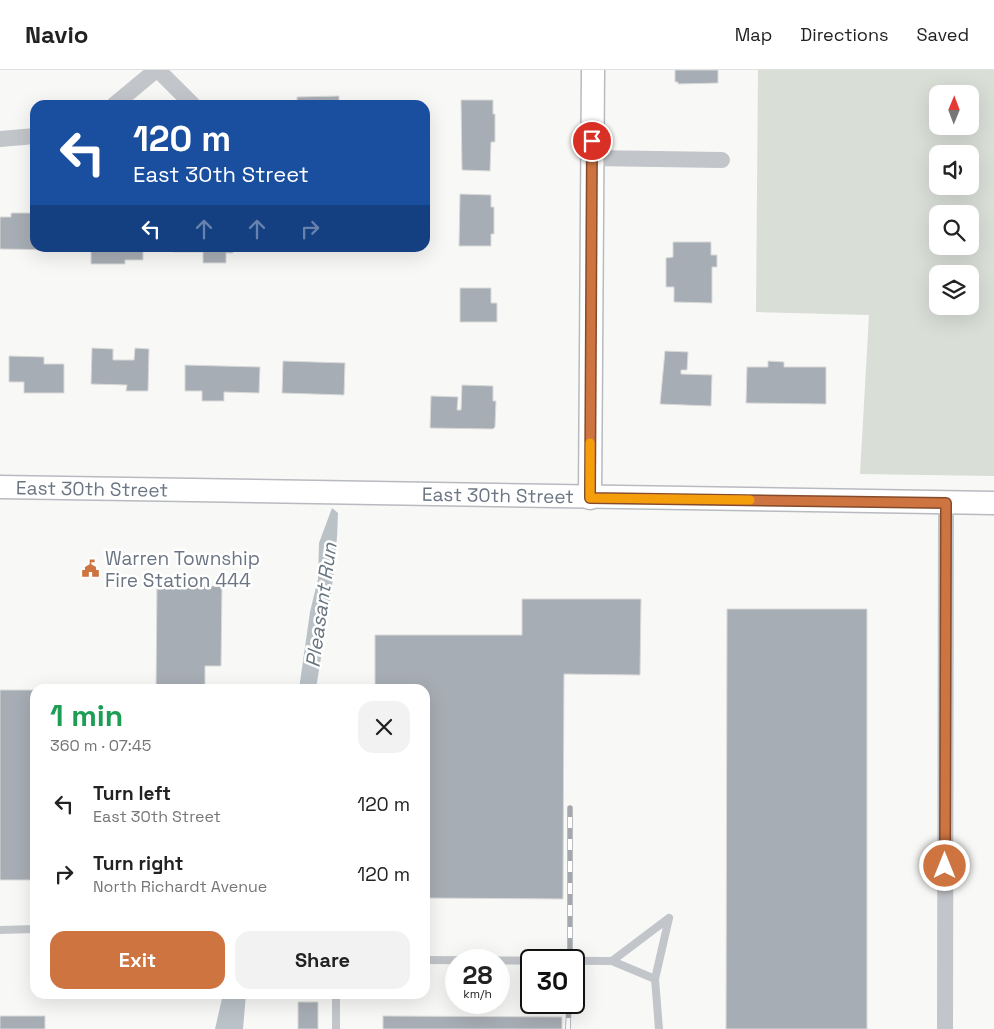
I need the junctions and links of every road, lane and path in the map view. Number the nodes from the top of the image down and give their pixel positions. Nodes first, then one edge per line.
1 (157, 70) edge
2 (593, 70) edge
3 (120, 100) edge
4 (188, 100) edge
5 (30, 136) edge
6 (0, 139) edge
7 (592, 158) junction
8 (722, 160) dead end
9 (0, 488) edge
10 (590, 498) junction
11 (946, 503) junction
12 (994, 504) edge
13 (30, 929) edge
14 (0, 930) edge
15 (430, 960) edge
16 (612, 961) junction
17 (655, 979) junction
18 (336, 999) edge
19 (336, 1029) edge
20 (659, 1029) edge
21 (945, 1029) edge

1 - 3 street
1 - 4 street
2 - 7 main road
5 - 6 street
7 - 8 street
7 - 10 main road
9 - 10 main road, East 30th Street
10 - 11 main road, East 30th Street
11 - 12 main road, East 30th Street
11 - 21 street
13 - 14 lane
15 - 16 lane
16 - 17 lane
16 - 17 lane
17 - 20 lane
18 - 19 lane

